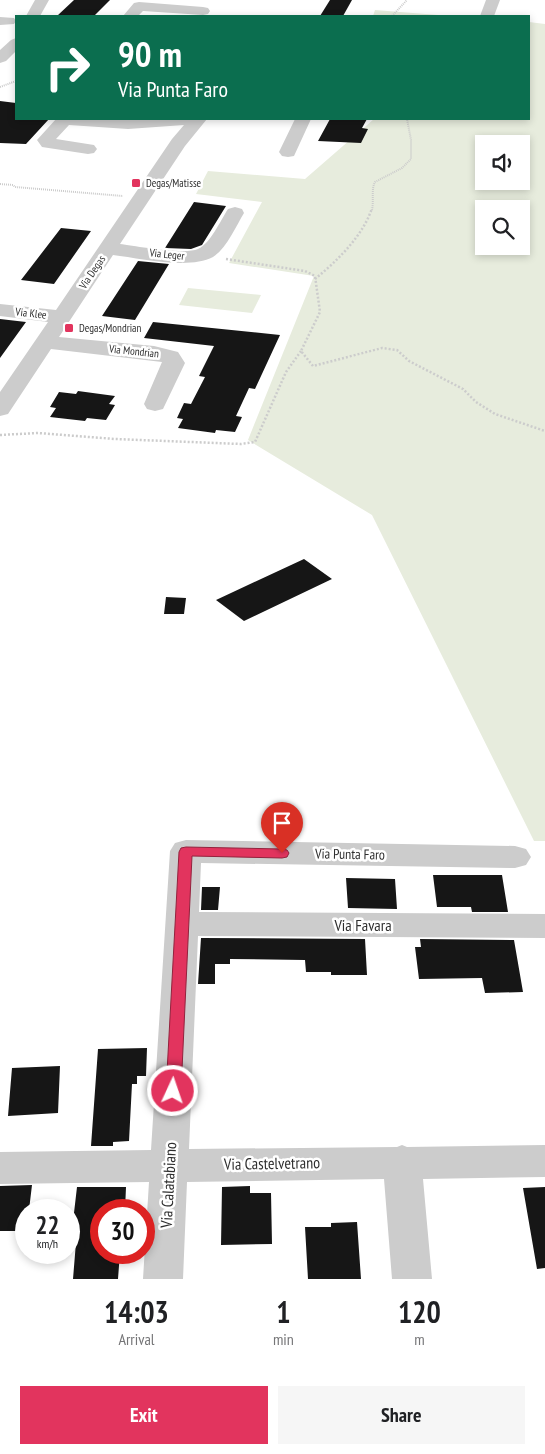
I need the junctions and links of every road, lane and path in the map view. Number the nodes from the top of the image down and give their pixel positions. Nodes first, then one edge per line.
1 (42, 0) edge
2 (407, 0) edge
3 (493, 0) edge
4 (205, 9) edge
5 (135, 11) edge
6 (34, 15) edge
7 (393, 15) edge
8 (486, 15) edge
9 (15, 44) edge
10 (0, 58) edge
11 (15, 80) edge
12 (0, 88) edge
13 (158, 120) edge
14 (197, 120) edge
15 (303, 120) edge
16 (407, 120) edge
17 (178, 143) junction
18 (88, 149) dead end
19 (288, 152) dead end
20 (0, 184) edge
21 (141, 198) junction
22 (235, 213) dead end
23 (108, 248) junction
24 (226, 259) dead end
25 (315, 279) junction
26 (0, 310) edge
27 (62, 317) junction
28 (45, 342) junction
29 (301, 352) junction
30 (2, 404) edge
31 (155, 404) dead end
32 (545, 431) edge
33 (0, 435) edge
34 (186, 852) joint
35 (515, 857) dead end
36 (182, 924) junction
37 (545, 926) edge
38 (402, 1161) junction
39 (545, 1161) edge
40 (170, 1165) junction
41 (0, 1168) edge
42 (163, 1279) edge
43 (412, 1279) edge

1 - 6 street
2 - 7 path
3 - 8 street
4 - 5 street
9 - 10 street
11 - 12 path
13 - 17 street
13 - 18 street
14 - 17 street, Via Degas
15 - 19 street
16 - 25 path
17 - 21 street, Via Degas
20 - 21 path
21 - 23 street, Via Degas
22 - 23 street, Via Leger
23 - 27 street, Via Degas
24 - 25 path
25 - 29 path
26 - 27 street, Via Klee
27 - 28 street, Via Degas
28 - 30 street, Via Degas
28 - 31 street, Via Mondrian
29 - 32 path
29 - 33 path
34 - 35 street, Via Punta Faro
34 - 36 street, Via Calatabiano
36 - 37 street, Via Favara
36 - 40 street, Via Calatabiano
38 - 39 street, Via Castelvetrano
38 - 40 street, Via Castelvetrano
38 - 43 street
40 - 41 street, Via Castelvetrano
40 - 42 street, Via Calatabiano

